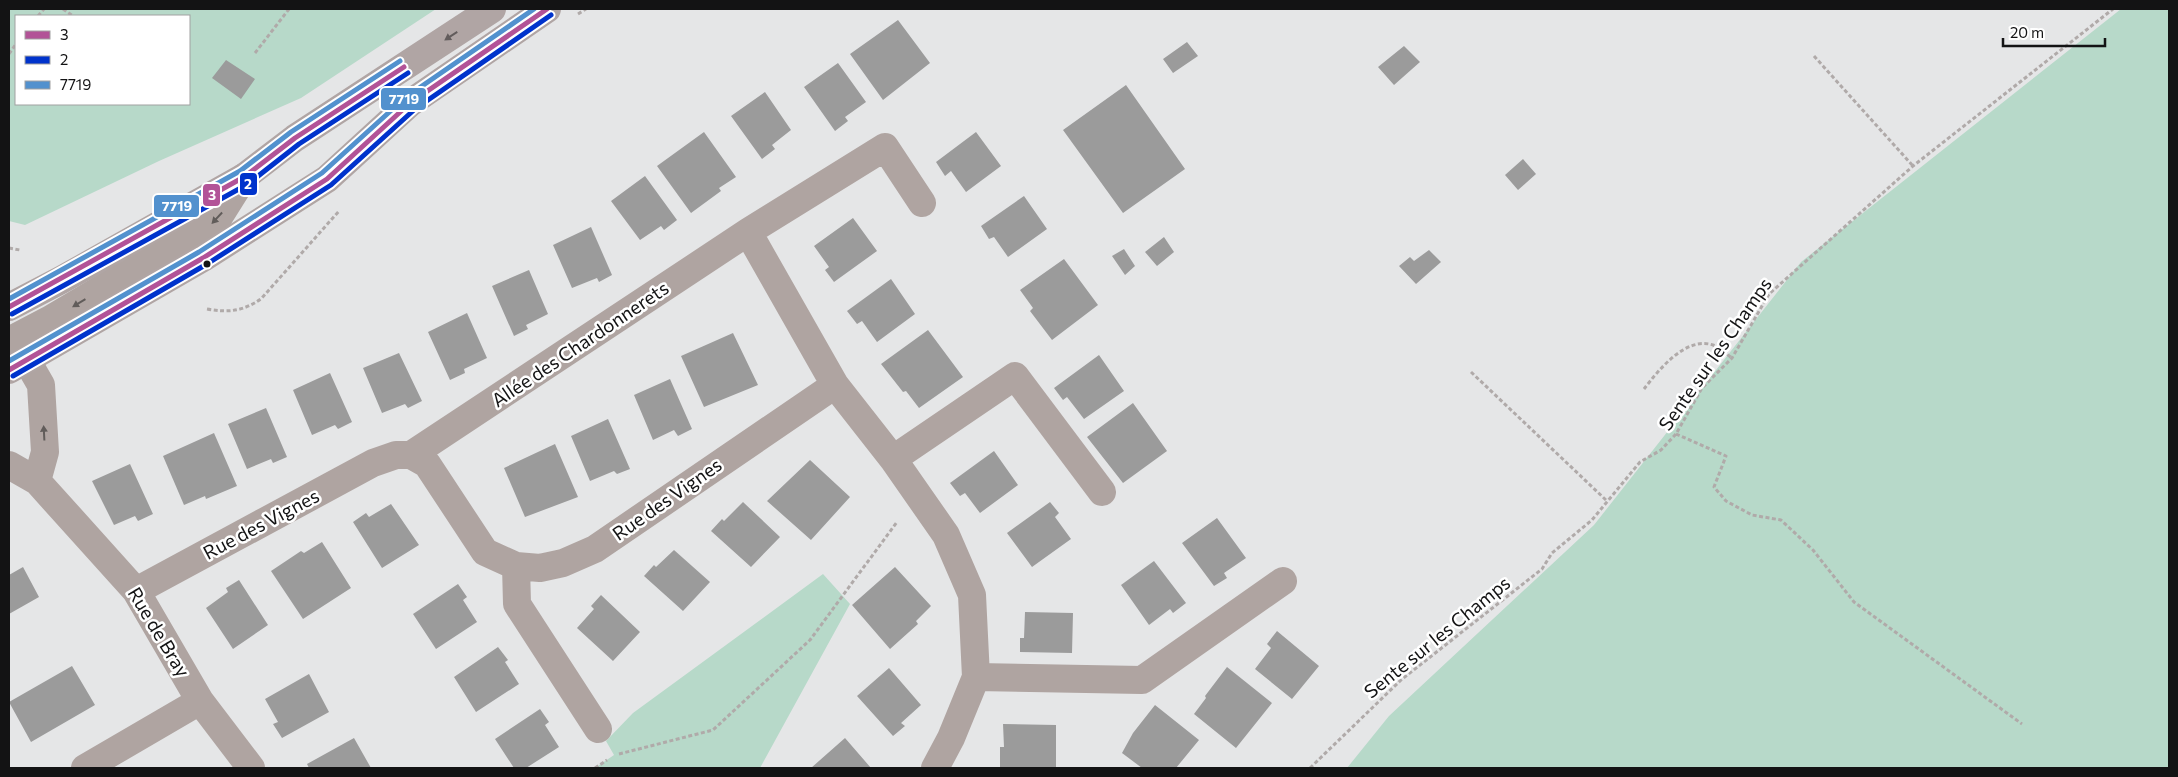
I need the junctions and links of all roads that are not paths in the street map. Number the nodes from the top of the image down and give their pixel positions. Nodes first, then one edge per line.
1 (492, 9) edge
2 (547, 9) edge
3 (244, 178) junction
4 (922, 203) dead end
5 (748, 232) junction
6 (9, 307) edge
7 (13, 354) edge
8 (835, 385) junction
9 (411, 455) junction
10 (893, 460) junction
11 (9, 465) edge
12 (37, 481) junction
13 (1102, 492) dead end
14 (516, 566) junction
15 (1283, 581) dead end
16 (136, 591) junction
17 (976, 677) junction
18 (200, 701) junction
19 (598, 729) dead end
20 (85, 768) edge
21 (251, 768) edge
22 (935, 768) edge

1 -> 3 main road
2 - 7 main road
3 - 6 main road
3 -> 7 street
4 - 5 street, Allée des Chardonnerets
5 - 8 street
5 - 9 street, Allée des Chardonnerets
12 -> 7 street
8 - 10 street
8 - 14 street, Rue des Vignes
9 - 14 street, Rue des Vignes
9 - 16 street, Rue des Vignes
10 - 13 street
10 - 17 street
11 - 12 street, Rue de Bray
12 - 16 street, Rue de Bray
14 - 19 street
15 - 17 street
16 - 18 street, Rue de Bray
17 - 22 street
18 - 20 street
18 - 21 street, Rue de Bray

